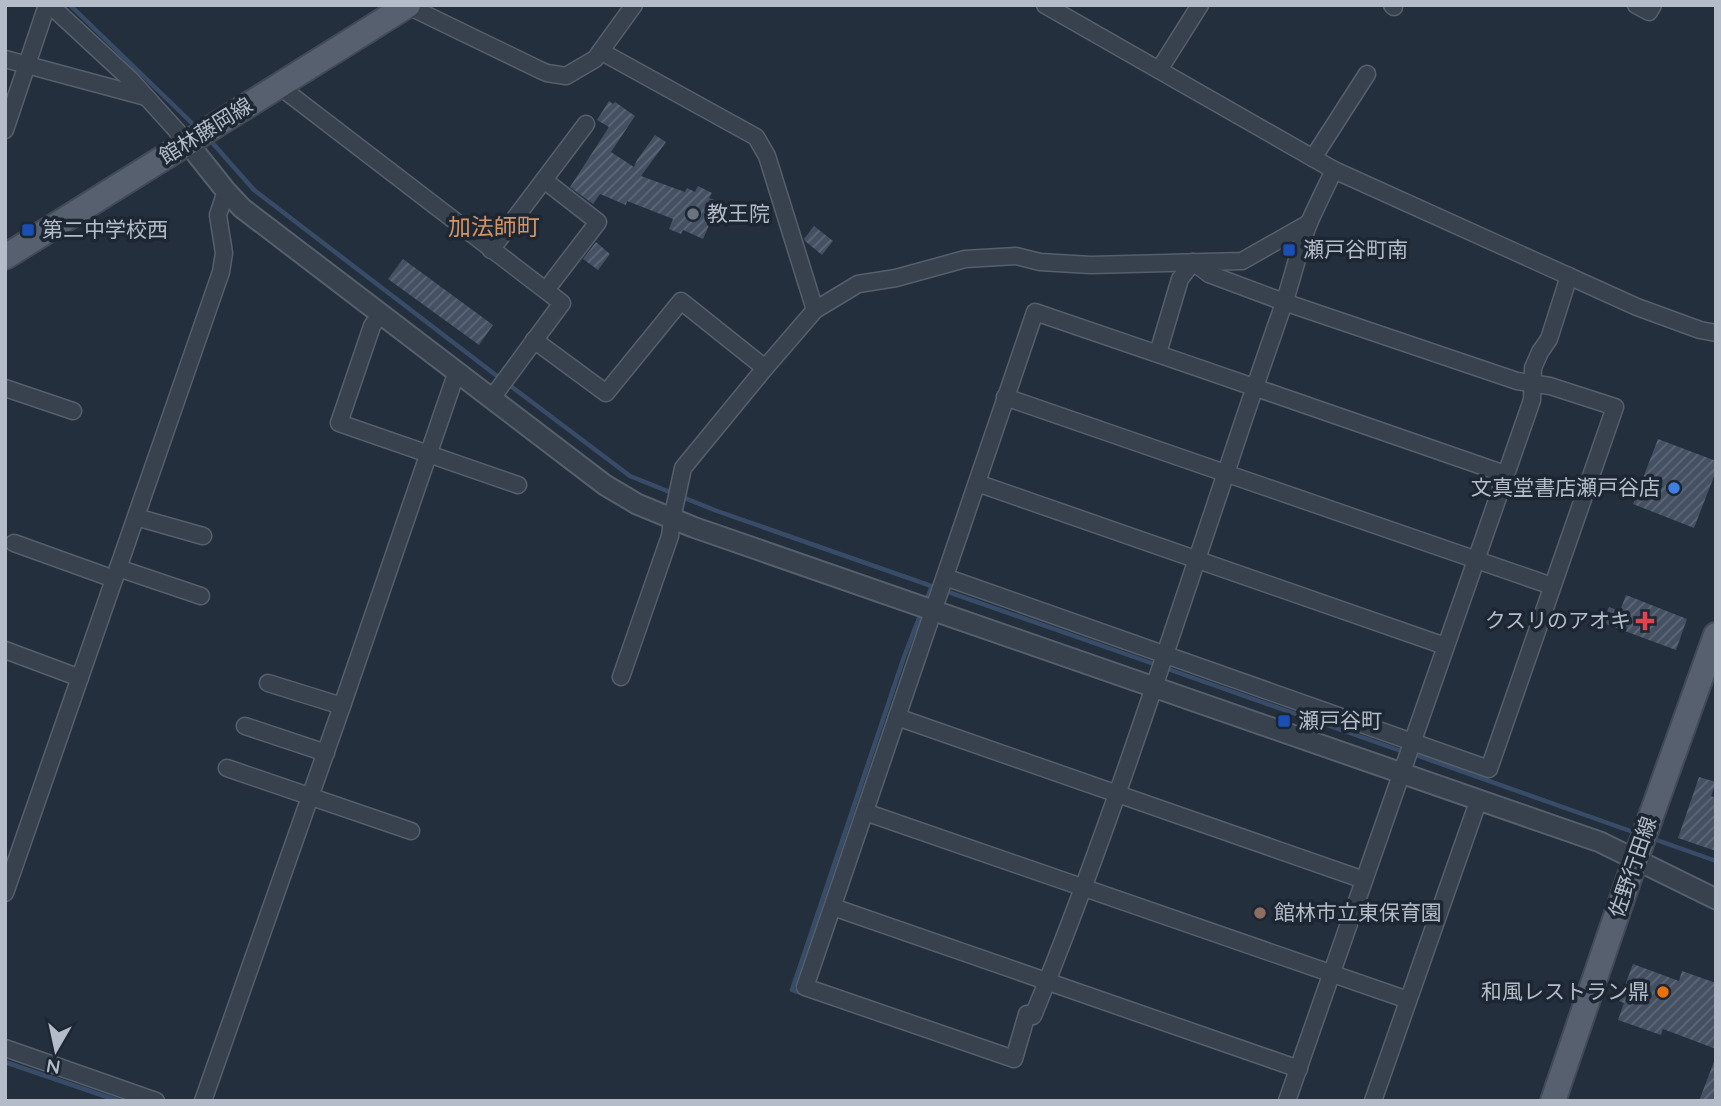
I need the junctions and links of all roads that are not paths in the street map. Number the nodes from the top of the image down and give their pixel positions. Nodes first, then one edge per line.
1 (49, 5) edge
2 (407, 5) edge
3 (634, 5) edge
4 (1045, 5) edge
5 (1199, 5) edge
6 (1636, 5) edge
7 (1653, 5) edge
8 (602, 52) junction
9 (5, 59) edge
10 (26, 65) junction
11 (1159, 70) junction
12 (1367, 74) dead end
13 (278, 86) junction
14 (146, 97) junction
15 (586, 124) dead end
16 (5, 130) edge
17 (187, 142) junction
18 (1313, 158) junction
19 (1334, 170) junction
20 (544, 180) junction
21 (226, 191) junction
22 (1309, 223) junction
23 (491, 250) junction
24 (5, 257) edge
25 (1193, 262) junction
26 (1569, 276) junction
27 (546, 290) junction
28 (1284, 302) junction
29 (816, 310) junction
30 (381, 313) junction
31 (1716, 333) edge
32 (534, 340) junction
33 (1158, 353) junction
34 (765, 368) junction
35 (457, 371) junction
36 (1533, 383) junction
37 (5, 388) edge
38 (1254, 388) junction
39 (1005, 397) junction
40 (492, 398) junction
41 (73, 411) dead end
42 (428, 455) junction
43 (1226, 473) junction
44 (1505, 474) junction
45 (977, 483) junction
46 (517, 485) dead end
47 (136, 517) junction
48 (671, 519) junction
49 (203, 536) dead end
50 (14, 543) dead end
51 (1196, 559) junction
52 (1476, 559) junction
53 (116, 574) junction
54 (945, 577) junction
55 (1552, 586) junction
56 (201, 596) dead end
57 (933, 610) junction
58 (1716, 635) edge
59 (1445, 646) junction
60 (5, 650) edge
61 (1165, 655) junction
62 (621, 677) dead end
63 (80, 678) junction
64 (268, 684) dead end
65 (1153, 688) junction
66 (342, 706) junction
67 (897, 717) junction
68 (245, 726) dead end
69 (1413, 742) junction
70 (326, 753) junction
71 (227, 768) dead end
72 (1402, 774) junction
73 (1116, 793) junction
74 (311, 796) junction
75 (1479, 799) junction
76 (865, 812) junction
77 (411, 831) dead end
78 (1635, 861) junction
79 (1364, 880) junction
80 (1082, 887) junction
81 (5, 893) edge
82 (1716, 900) edge
83 (833, 907) junction
84 (1332, 974) junction
85 (1048, 981) junction
86 (1408, 1000) junction
87 (5, 1048) edge
88 (1299, 1069) junction
89 (156, 1101) edge
90 (203, 1101) edge
91 (1287, 1101) edge
92 (1373, 1101) edge
93 (1553, 1101) edge

1 - 10 street
1 - 14 street
2 - 8 street
2 - 13 main road, 館林藤岡線
3 - 8 street
4 - 11 street
5 - 11 street
6 - 7 street
8 - 29 street
9 - 10 street
10 - 14 street
10 - 16 street
11 - 18 street
12 - 18 street
13 - 17 main road, 館林藤岡線
13 - 23 street
14 - 17 street
15 - 20 street
17 - 21 street
17 - 24 main road, 館林藤岡線
18 - 19 street
19 - 22 street
19 - 26 street
20 - 23 street
20 - 27 street
21 - 30 street
21 - 47 street
22 - 25 street
22 - 28 street
23 - 27 street
25 - 28 street
25 - 29 street
25 - 33 street
26 - 31 street
26 - 36 street
27 - 32 street
28 - 36 street
28 - 38 street
29 - 34 street
30 - 35 street
30 - 42 street
32 - 34 street
32 - 40 street
33 - 38 street
33 - 39 street
34 - 48 street
35 - 40 street
35 - 42 street
36 - 44 street
36 - 55 street
37 - 41 street
38 - 43 street
38 - 44 street
39 - 43 street
39 - 45 street
40 - 48 street
42 - 46 street
42 - 66 street
43 - 51 street
43 - 52 street
44 - 52 street
45 - 51 street
45 - 54 street
47 - 49 street
47 - 53 street
48 - 57 street
48 - 62 street
50 - 53 street
51 - 59 street
51 - 61 street
52 - 55 street
52 - 59 street
53 - 56 street
53 - 63 street
54 - 57 street
54 - 61 street
55 - 69 street
57 - 65 street
57 - 67 street
58 - 78 main road, 佐野行田線
59 - 69 street
60 - 63 street
61 - 65 street
61 - 69 street
63 - 81 street
64 - 66 street
65 - 72 street
65 - 73 street
66 - 70 street
67 - 73 street
67 - 76 street
68 - 70 street
69 - 72 street
70 - 74 street
71 - 74 street
72 - 75 street
72 - 79 street
73 - 79 street
73 - 80 street
74 - 77 street
74 - 90 street
75 - 78 street
75 - 86 street
76 - 80 street
76 - 83 street
78 - 82 street
78 - 93 main road, 佐野行田線
79 - 84 street
80 - 84 street
80 - 85 street
83 - 85 street
83 - 85 street
84 - 86 street
84 - 88 street
85 - 88 street
86 - 92 street
87 - 89 street
88 - 91 street

